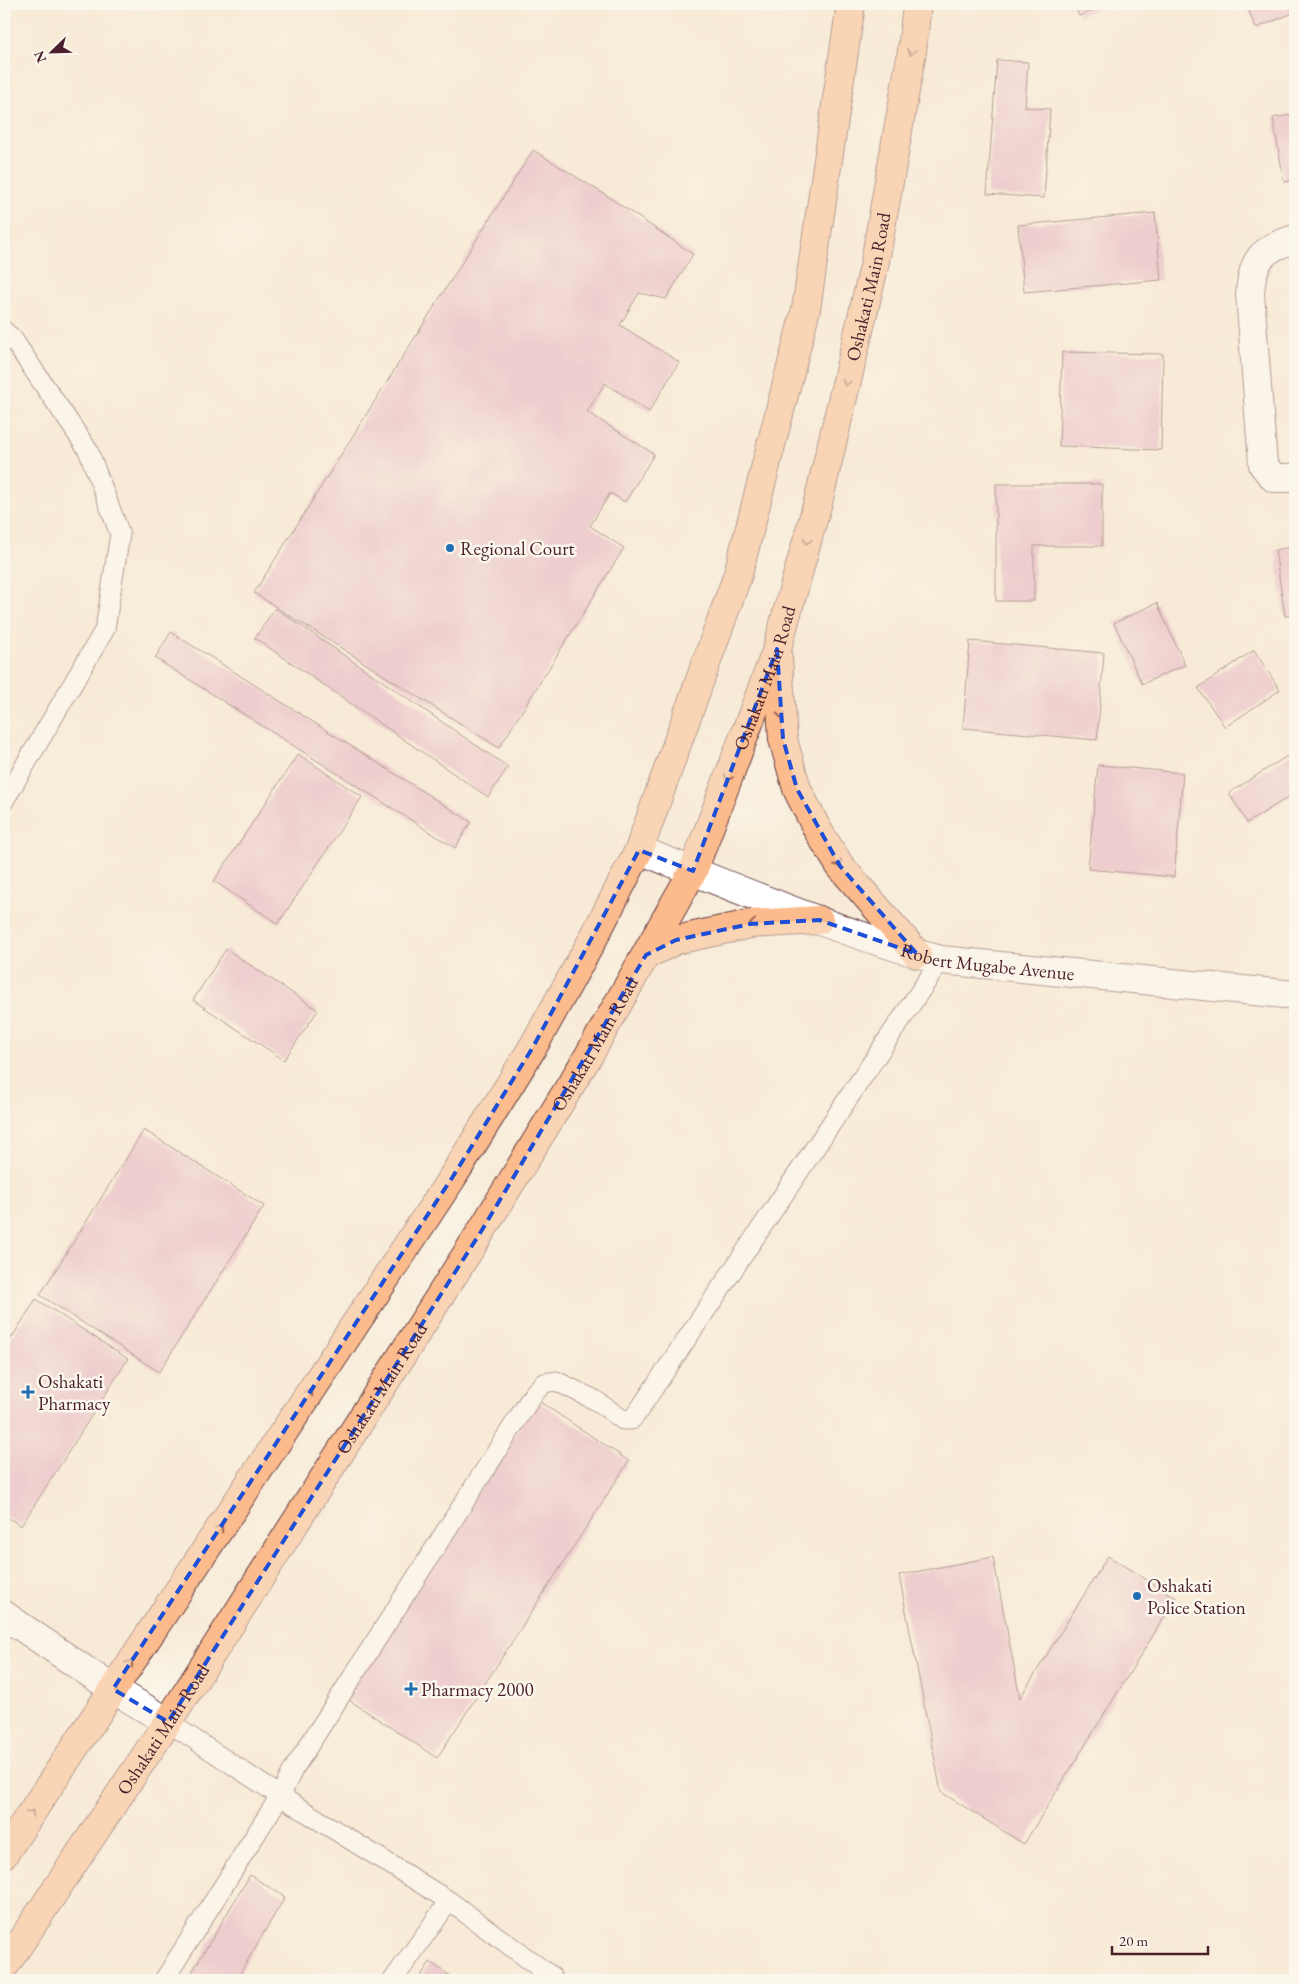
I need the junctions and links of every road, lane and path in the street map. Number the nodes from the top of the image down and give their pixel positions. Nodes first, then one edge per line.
1 (850, 4) edge
2 (917, 4) edge
3 (1295, 239) edge
4 (4, 331) edge
5 (1295, 478) edge
6 (777, 649) junction
7 (4, 801) edge
8 (639, 850) junction
9 (693, 871) junction
10 (819, 920) junction
11 (646, 955) junction
12 (929, 957) junction
13 (1295, 996) edge
14 (4, 1615) edge
15 (113, 1689) junction
16 (168, 1722) junction
17 (280, 1796) junction
18 (4, 1854) edge
19 (449, 1901) junction
20 (4, 1968) edge
21 (164, 1980) edge
22 (393, 1980) edge
23 (552, 1980) edge

1 - 8 main road
2 -> 6 main road, Oshakati Main Road
3 - 5 street
4 - 7 lane
6 -> 9 main road, Oshakati Main Road
6 -> 12 main road
8 - 9 street, Robert Mugabe Avenue
15 -> 8 main road
9 - 10 street, Robert Mugabe Avenue
9 - 11 main road, Oshakati Main Road
10 -> 11 main road
10 - 12 street, Robert Mugabe Avenue
11 - 16 main road, Oshakati Main Road
12 - 13 street, Robert Mugabe Avenue
12 - 17 lane
14 - 15 street
15 - 16 street
18 -> 15 main road
16 - 17 lane
16 - 20 main road, Oshakati Main Road
17 - 19 lane
17 - 21 lane
19 - 22 lane
19 - 23 lane

